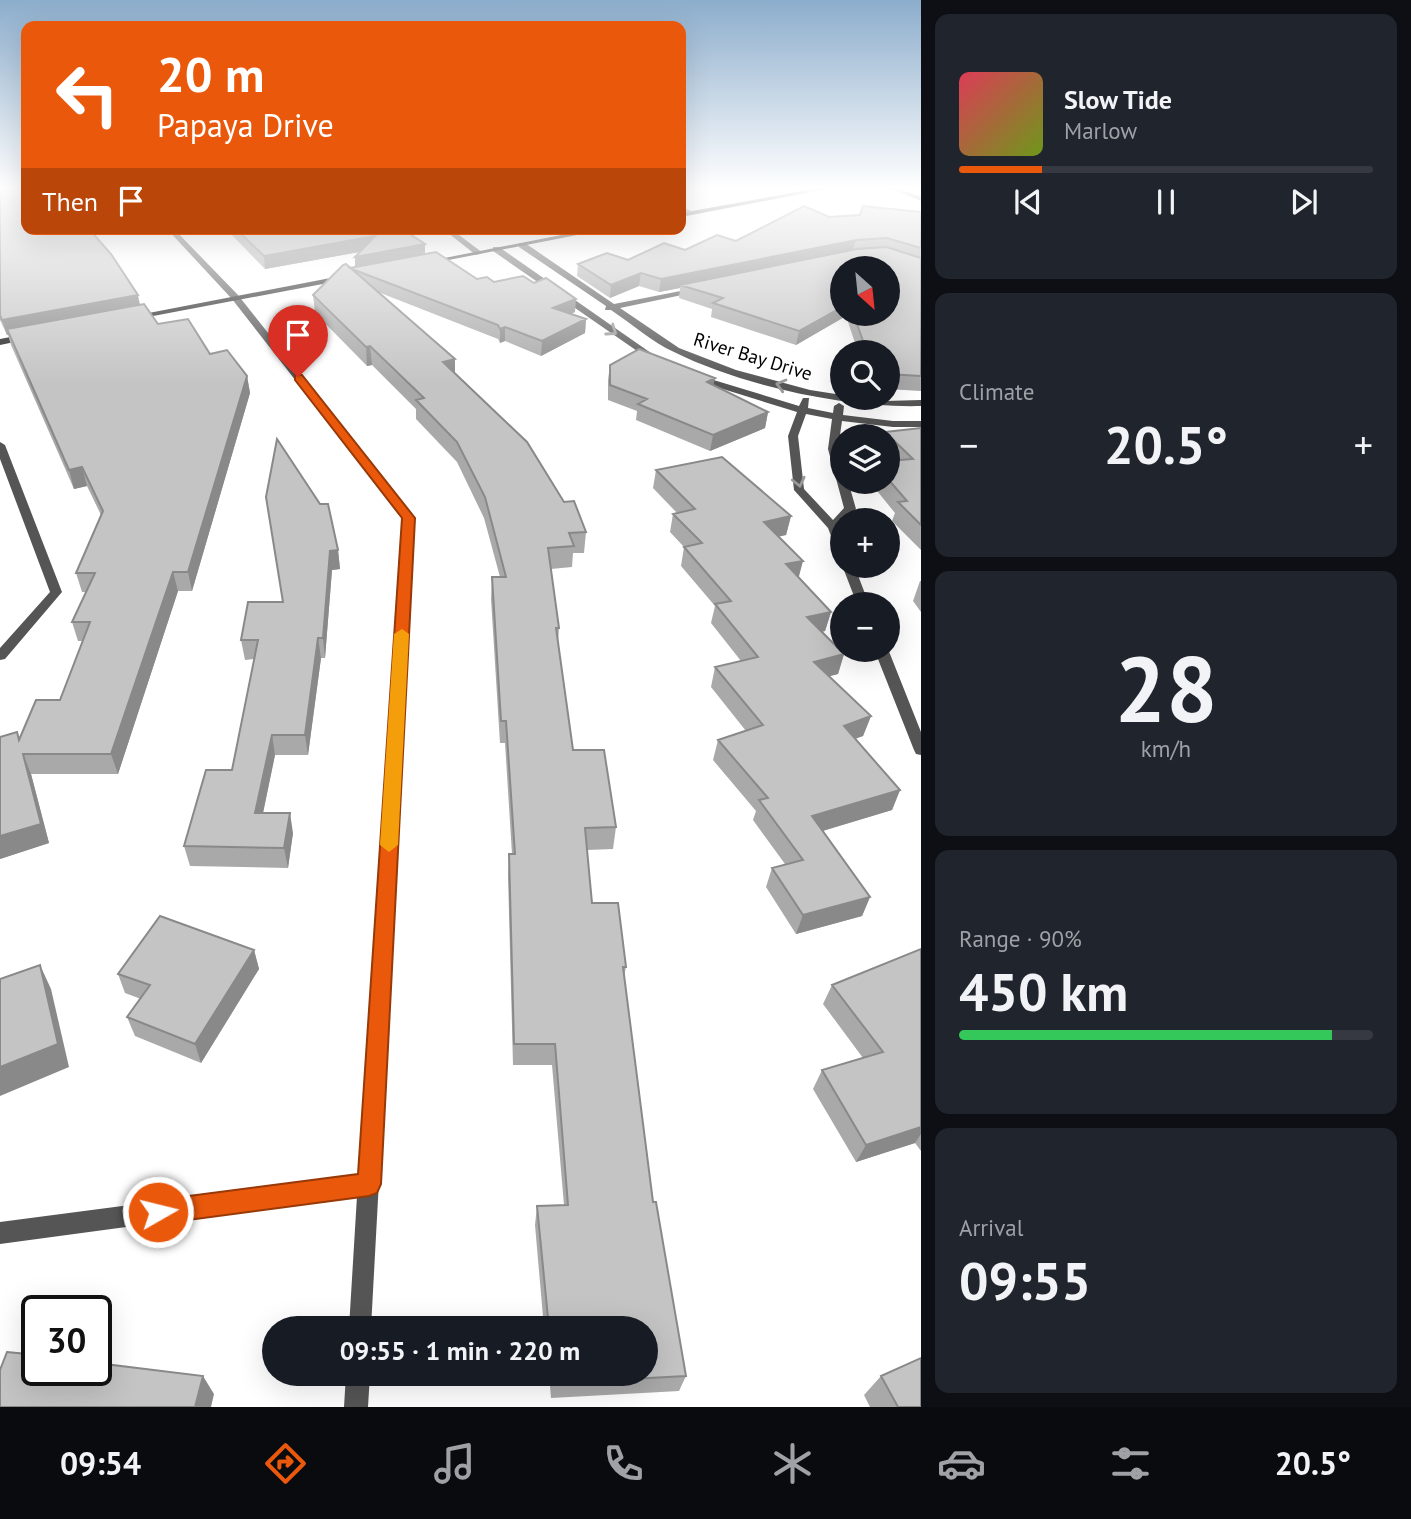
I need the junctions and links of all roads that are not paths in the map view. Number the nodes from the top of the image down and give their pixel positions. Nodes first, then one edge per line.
1 (192, 252) edge
2 (487, 252) edge
3 (498, 252) edge
4 (532, 252) edge
5 (479, 253) joint
6 (412, 265) edge
7 (357, 275) edge
8 (706, 288) edge
9 (235, 297) junction
10 (613, 307) junction
11 (587, 313) junction
12 (118, 319) edge
13 (39, 334) edge
14 (0, 342) edge
15 (663, 364) edge
16 (686, 374) edge
17 (809, 393) junction
18 (830, 396) edge
19 (921, 403) edge
20 (900, 404) edge
21 (803, 408) junction
22 (839, 410) edge
23 (838, 415) junction
24 (921, 424) edge
25 (0, 445) edge
26 (850, 508) edge
27 (830, 524) edge
28 (0, 656) edge
29 (886, 662) edge
30 (921, 750) edge
31 (369, 1184) junction
32 (0, 1233) edge
33 (361, 1316) edge
34 (357, 1386) edge
35 (356, 1407) edge

1 - 9 street
2 - 5 street
3 - 11 street, River Bay Drive
4 - 10 street, River Bay Drive
5 - 6 street
7 - 9 street
8 - 10 street
9 - 12 street
9 - 31 street
10 - 11 street
17 -> 10 street, River Bay Drive
11 -> 15 street, River Bay Drive
13 - 14 street
16 - 21 street, River Bay Drive
17 - 18 street, River Bay Drive
17 - 21 street
19 - 20 street, River Bay Drive
21 - 23 street, River Bay Drive
21 -> 27 street
22 - 23 street
23 - 24 street, River Bay Drive
23 - 26 street
25 - 28 street
29 - 30 street
31 - 32 street
31 - 33 street
34 - 35 street

